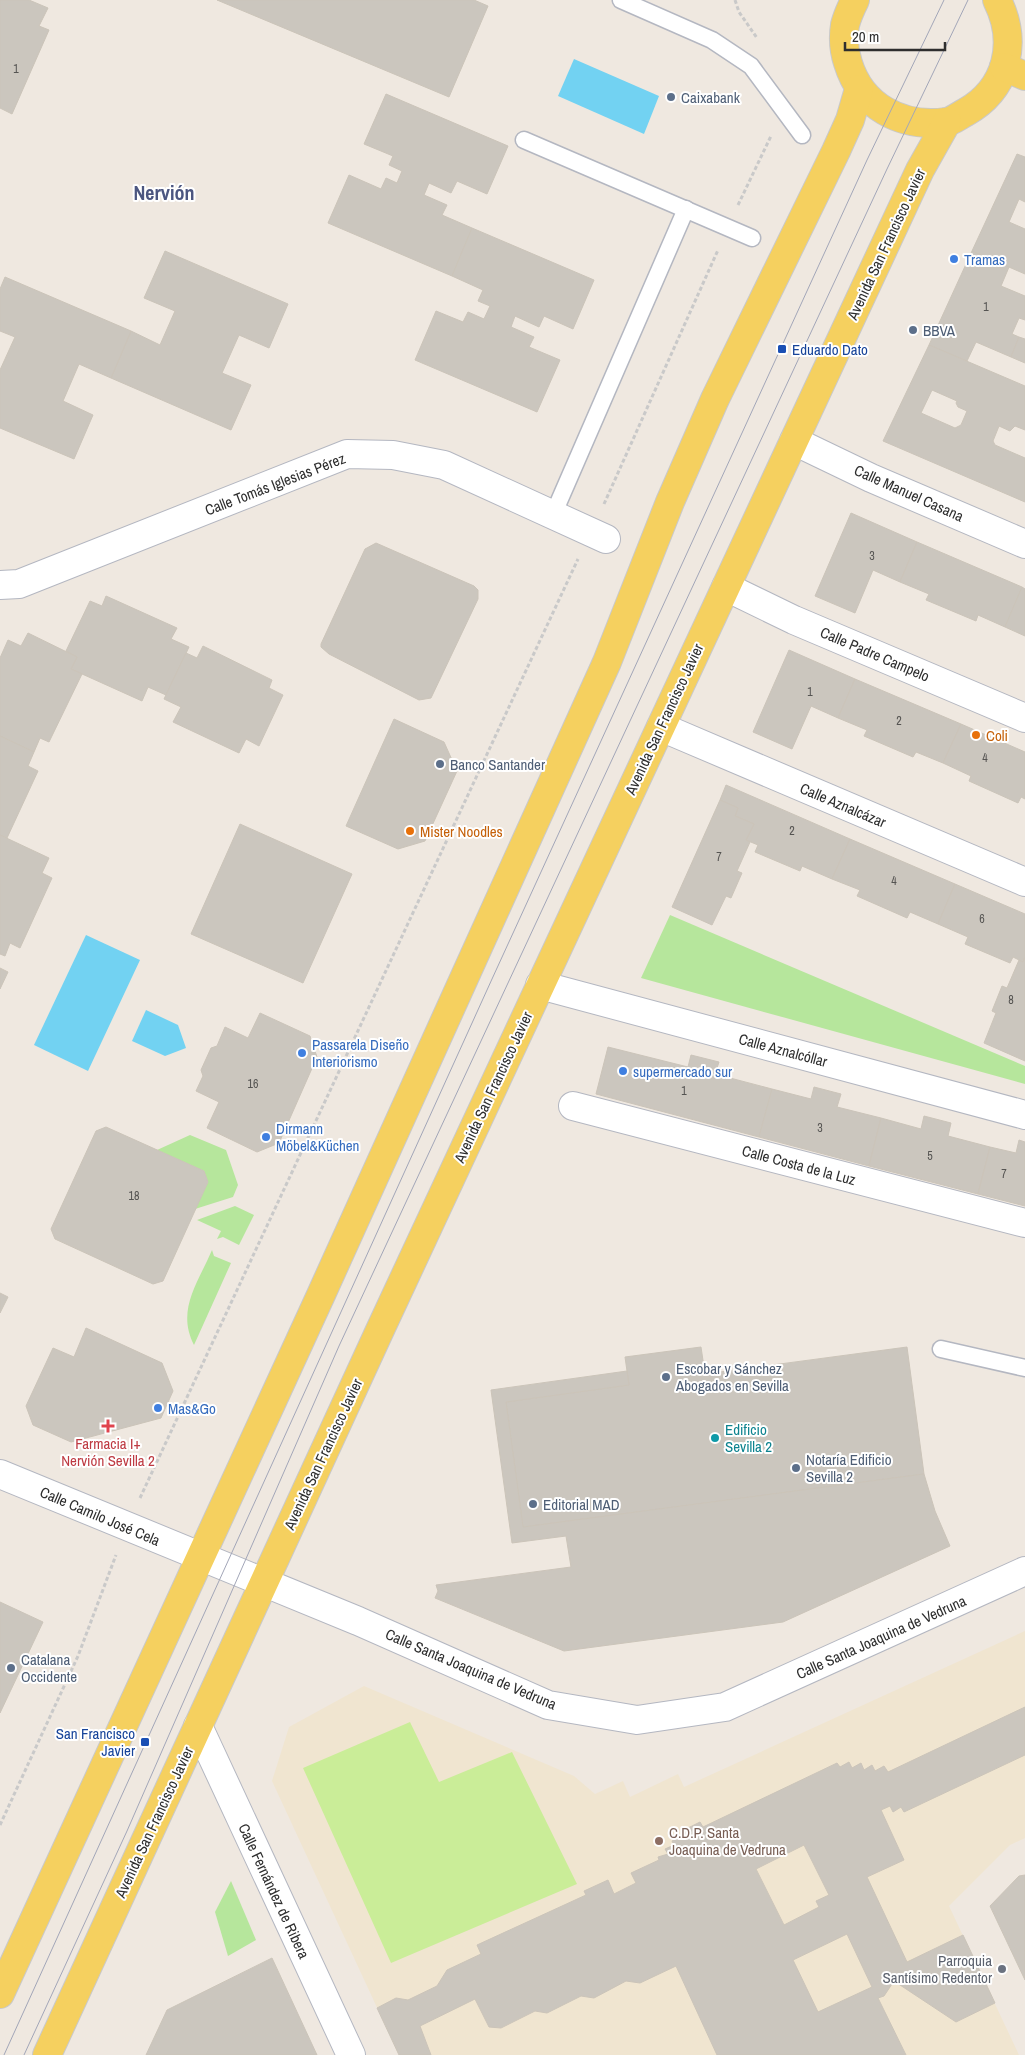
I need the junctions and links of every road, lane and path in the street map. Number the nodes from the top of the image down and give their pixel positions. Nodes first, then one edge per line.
1 (621, 0) edge
2 (854, 0) edge
3 (1003, 5) edge
4 (1015, 72) edge
5 (859, 89) junction
6 (947, 122) junction
7 (802, 136) dead end
8 (524, 140) dead end
9 (686, 209) junction
10 (752, 238) dead end
11 (720, 245) dead end
12 (794, 441) junction
13 (603, 506) dead end
14 (553, 515) junction
15 (606, 539) dead end
16 (1025, 544) edge
17 (582, 552) dead end
18 (0, 585) edge
19 (726, 587) junction
20 (1025, 718) edge
21 (661, 727) junction
22 (1025, 882) edge
23 (540, 985) junction
24 (573, 1106) dead end
25 (1025, 1115) edge
26 (1025, 1223) edge
27 (940, 1349) dead end
28 (1025, 1368) edge
29 (0, 1474) edge
30 (140, 1498) dead end
31 (200, 1557) junction
32 (111, 1565) dead end
33 (1025, 1571) edge
34 (264, 1583) junction
35 (198, 1726) junction
36 (0, 1825) edge
37 (0, 1994) edge
38 (46, 2055) edge
39 (351, 2055) edge

1 - 7 lane
2 - 5 main road
3 - 4 main road
4 - 6 main road
5 - 6 main road
5 - 31 main road
6 - 12 main road, Avenida San Francisco Javier
8 - 9 lane
9 - 10 lane
9 - 14 lane
11 - 13 path
12 - 16 street, Calle Manuel Casana
12 - 19 main road, Avenida San Francisco Javier
14 - 15 street, Calle Tomás Iglesias Pérez
14 - 18 street, Calle Tomás Iglesias Pérez
17 - 30 path
19 - 20 street, Calle Padre Campelo
19 - 21 main road, Avenida San Francisco Javier
21 - 22 street, Calle Aznalcázar
21 - 23 main road, Avenida San Francisco Javier
23 - 25 street, Calle Aznalcóllar
23 - 34 main road, Avenida San Francisco Javier
24 - 26 street, Calle Costa de la Luz
27 - 28 lane
29 - 31 street, Calle Camilo José Cela
31 - 34 street, Calle Santa Joaquina de Vedruna
31 - 37 main road
32 - 36 path
33 - 34 street, Calle Santa Joaquina de Vedruna
34 - 35 main road, Avenida San Francisco Javier
35 - 38 main road, Avenida San Francisco Javier
35 - 39 street, Calle Fernández de Ribera

